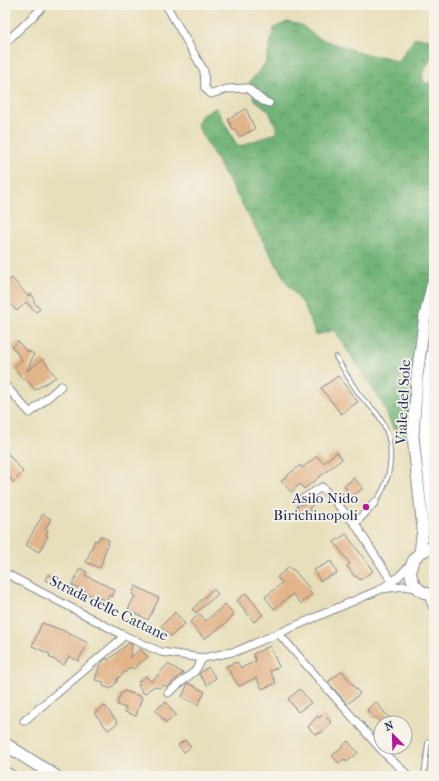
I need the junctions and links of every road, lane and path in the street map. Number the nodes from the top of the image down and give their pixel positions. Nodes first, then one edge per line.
1 (45, 5) edge
2 (166, 5) edge
3 (5, 43) edge
4 (269, 103) dead end
5 (434, 278) edge
6 (434, 342) edge
7 (336, 357) dead end
8 (5, 385) edge
9 (62, 386) dead end
10 (299, 501) dead end
11 (375, 502) joint
12 (433, 522) edge
13 (355, 524) junction
14 (434, 548) edge
15 (420, 552) junction
16 (412, 563) junction
17 (5, 573) edge
18 (392, 582) junction
19 (417, 588) junction
20 (379, 590) junction
21 (432, 594) edge
22 (434, 606) edge
23 (279, 634) junction
24 (124, 635) junction
25 (202, 658) junction
26 (168, 693) dead end
27 (24, 721) dead end
28 (434, 740) edge
29 (5, 744) edge
30 (5, 772) edge
31 (12, 776) edge
32 (55, 776) edge
33 (409, 776) edge
34 (424, 776) edge

1 - 3 street
2 - 4 street
5 - 15 main road, Viale del Sole
6 - 12 main road, Viale del Sole
7 - 11 lane
8 - 9 street
10 - 13 street
11 - 13 street
13 - 18 street
14 - 15 main road
15 - 16 main road, Viale del Sole
16 - 18 street, Strada delle Cattane
16 - 19 main road
17 - 24 street, Strada delle Cattane
18 - 20 street, Strada delle Cattane
19 - 20 street, Strada delle Cattane
19 - 21 main road
20 - 23 street, Strada delle Cattane
21 - 22 main road
23 - 25 street, Strada delle Cattane
23 - 33 street
24 - 25 street, Strada delle Cattane
24 - 27 street
25 - 26 street
28 - 34 lane
29 - 32 highway
30 - 31 street

